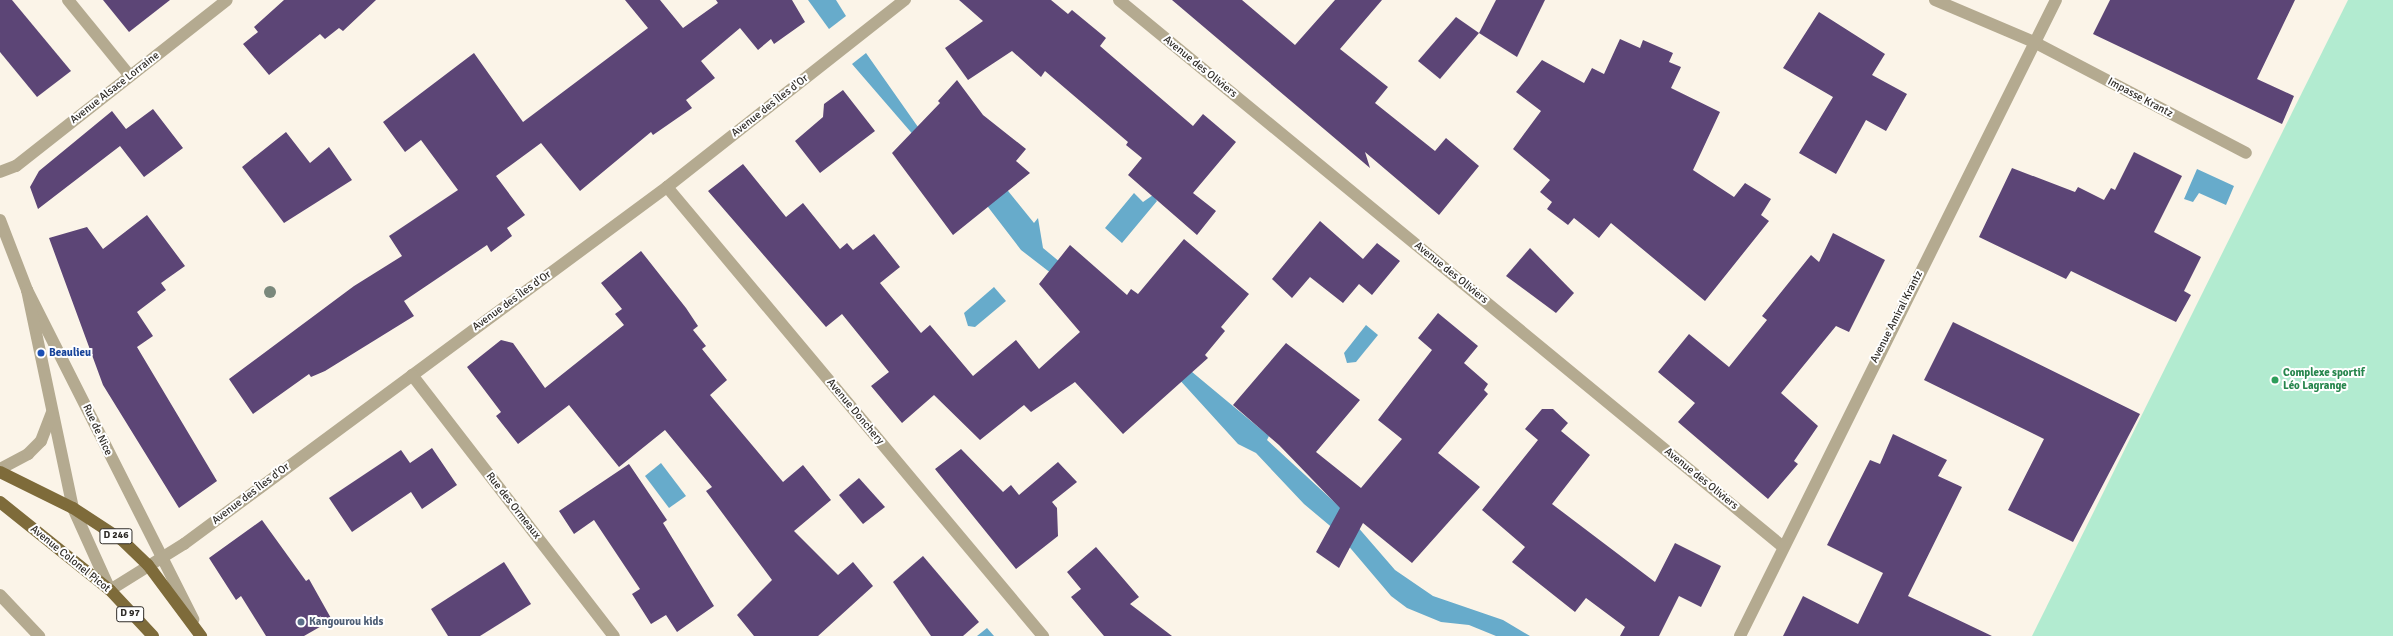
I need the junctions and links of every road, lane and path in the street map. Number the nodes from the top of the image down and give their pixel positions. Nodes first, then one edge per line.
1 (68, 0) edge
2 (227, 0) edge
3 (905, 0) edge
4 (1119, 0) edge
5 (1935, 0) edge
6 (2056, 0) edge
7 (2034, 42) junction
8 (130, 76) junction
9 (2246, 153) dead end
10 (0, 172) edge
11 (667, 187) junction
12 (0, 220) edge
13 (27, 290) junction
14 (412, 375) junction
15 (52, 412) junction
16 (0, 471) edge
17 (0, 502) edge
18 (73, 508) junction
19 (1782, 546) junction
20 (161, 558) junction
21 (148, 565) junction
22 (110, 590) junction
23 (0, 595) edge
24 (38, 636) edge
25 (153, 636) edge
26 (201, 636) edge
27 (614, 636) edge
28 (1043, 636) edge
29 (1740, 636) edge

1 - 8 street
2 - 8 street, Avenue Alsace Lorraine
3 - 11 street, Avenue des Îles d'Or
4 - 19 street, Avenue des Oliviers
5 - 7 street
6 - 7 street, Avenue Amiral Krantz
7 - 9 street, Impasse Krantz
7 - 19 street, Avenue Amiral Krantz
8 - 10 street, Avenue Alsace Lorraine
11 - 14 street, Avenue des Îles d'Or
11 - 28 street, Avenue Donchery
12 - 13 street, Rue de Nice / D 97
13 - 15 street, D 97
13 - 20 street, Rue de Nice / D 97
14 - 20 street, Avenue des Îles d'Or
14 - 27 street, Rue des Ormeaux
15 - 16 street
15 - 18 street, D 97
16 - 18 main road, D 246
17 - 22 main road, Avenue Colonel Picot
18 - 21 main road, D 246
18 - 22 street, D 97
19 - 29 street, Avenue Amiral Krantz
20 - 21 street, Avenue des Îles d'Or
20 - 26 street, Rue de Nice / D 97
21 - 22 street, Avenue des Îles d'Or
21 - 26 main road, D 246
22 - 25 main road, Avenue Colonel Picot / D 97
23 - 24 street

